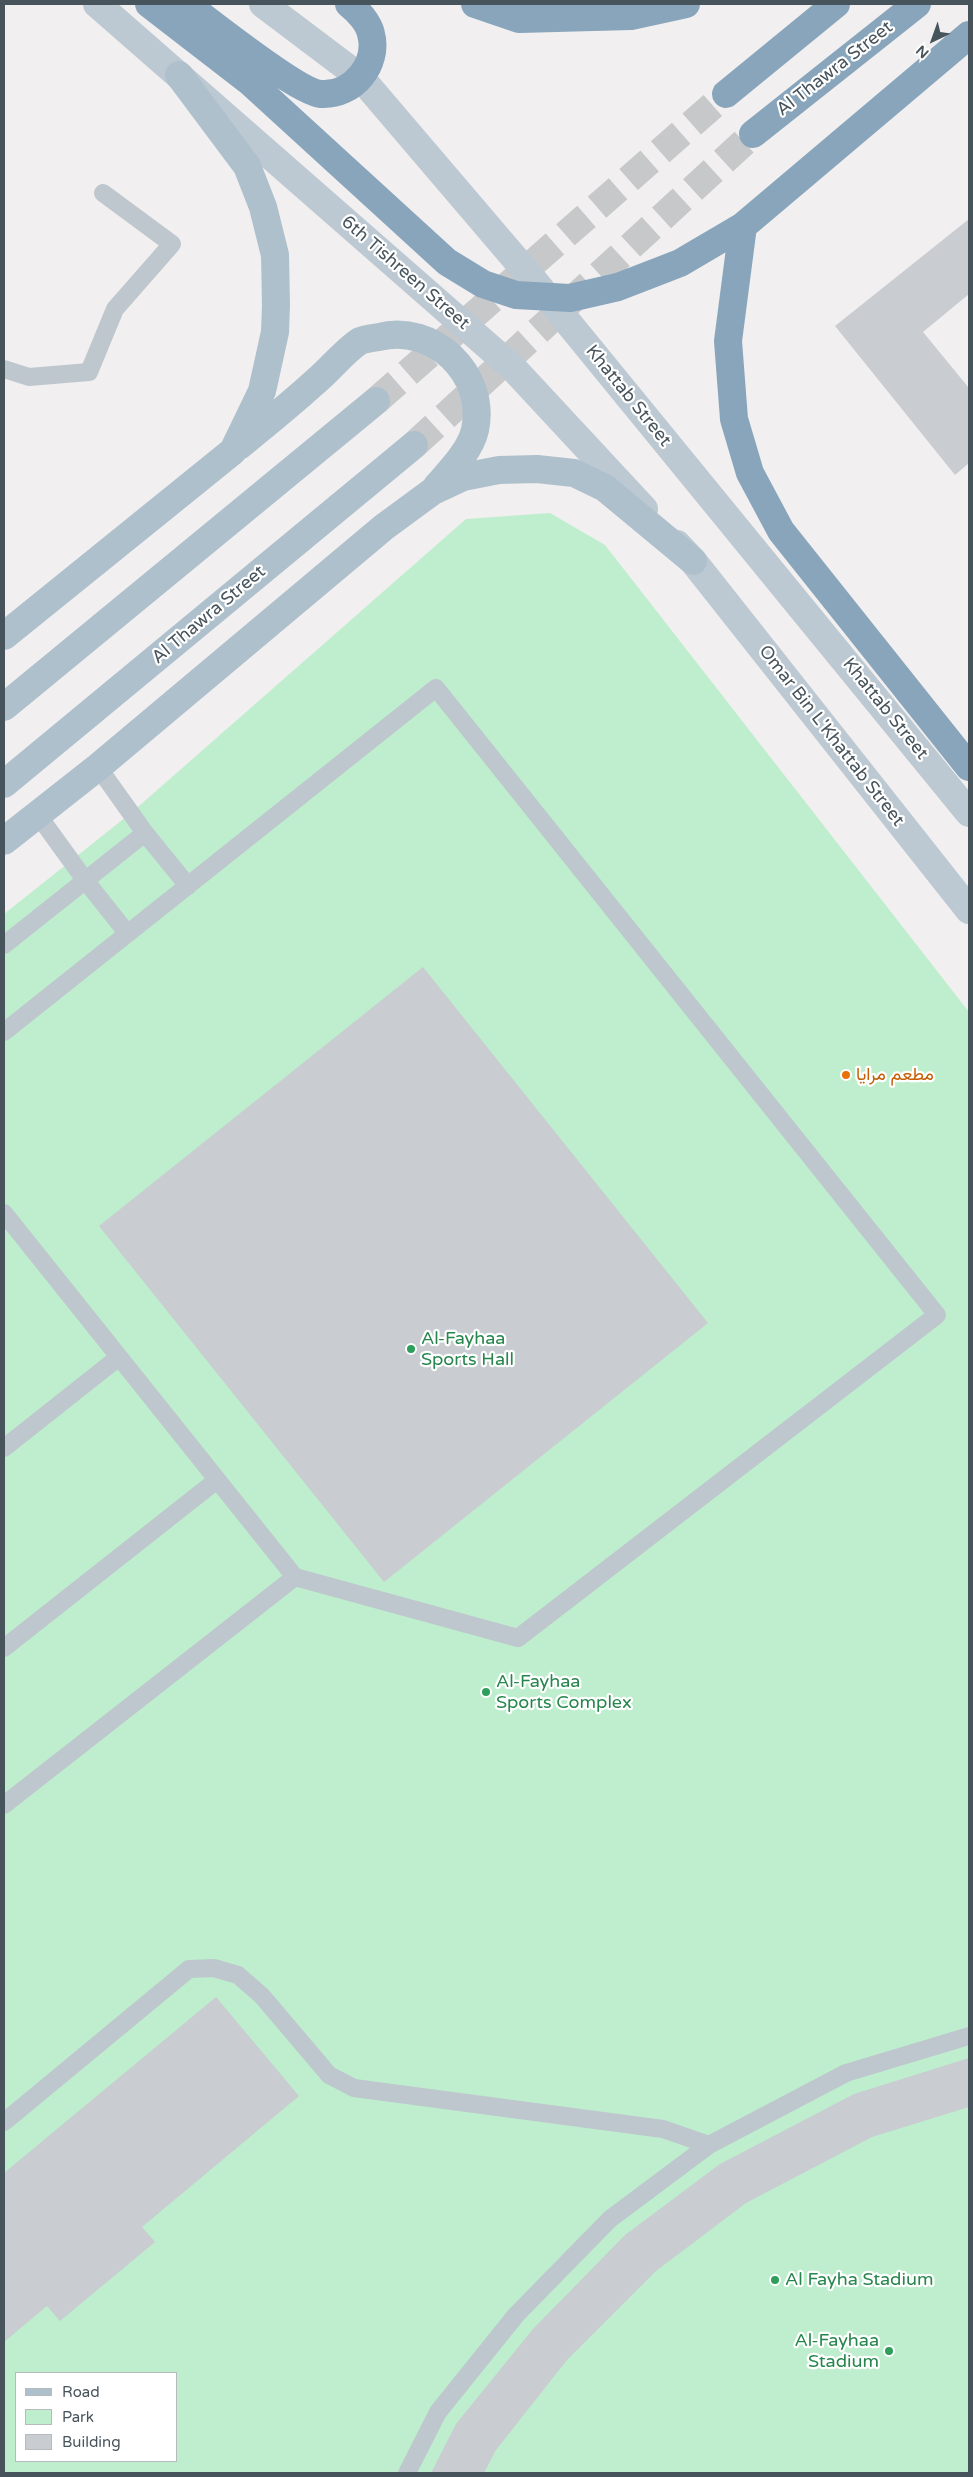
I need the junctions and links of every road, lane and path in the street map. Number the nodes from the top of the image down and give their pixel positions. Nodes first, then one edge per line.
1 (98, 4) edge
2 (149, 4) edge
3 (186, 4) edge
4 (262, 4) edge
5 (349, 4) edge
6 (475, 4) edge
7 (686, 4) edge
8 (836, 4) edge
9 (917, 4) edge
10 (969, 35) edge
11 (179, 75) junction
12 (361, 78) junction
13 (726, 94) tunnel mouth
14 (753, 134) tunnel mouth
15 (103, 193) dead end
16 (743, 226) junction
17 (4, 369) edge
18 (376, 401) tunnel mouth
19 (414, 444) tunnel mouth
20 (233, 451) junction
21 (433, 491) junction
22 (693, 561) junction
23 (4, 636) edge
24 (4, 707) edge
25 (98, 767) junction
26 (969, 768) edge
27 (4, 784) edge
28 (969, 813) edge
29 (38, 815) junction
30 (145, 833) junction
31 (4, 841) edge
32 (85, 880) junction
33 (188, 886) junction
34 (969, 910) edge
35 (127, 933) junction
36 (4, 945) edge
37 (4, 1032) edge
38 (4, 1213) edge
39 (119, 1357) junction
40 (4, 1448) edge
41 (217, 1480) junction
42 (295, 1577) junction
43 (4, 1648) edge
44 (4, 1805) edge
45 (969, 2036) edge
46 (4, 2122) edge
47 (709, 2145) junction
48 (406, 2473) edge

1 - 11 main road, 6th Tishreen Street
2 - 16 highway
3 - 12 highway
4 - 12 main road, Khattab Street
5 - 12 highway
6 - 7 highway
8 - 13 highway
9 - 14 highway, Al Thawra Street
10 - 16 highway
11 - 20 main road
11 - 22 main road, 6th Tishreen Street
12 - 28 main road, Khattab Street
15 - 17 lane
16 - 26 highway
18 - 24 main road
19 - 27 main road, Al Thawra Street
20 - 21 main road
20 - 23 main road
21 - 22 main road
21 - 25 main road
22 - 34 main road, Omar Bin L'Khattab Street
25 - 29 main road
25 - 30 lane
29 - 31 main road
29 - 32 lane
30 - 32 lane
30 - 33 lane
32 - 35 lane
32 - 36 lane
33 - 35 lane
33 - 42 lane
35 - 37 lane
38 - 39 lane
39 - 40 lane
39 - 41 lane
41 - 42 lane
41 - 43 lane
42 - 44 lane
45 - 47 lane
46 - 47 lane
47 - 48 lane

